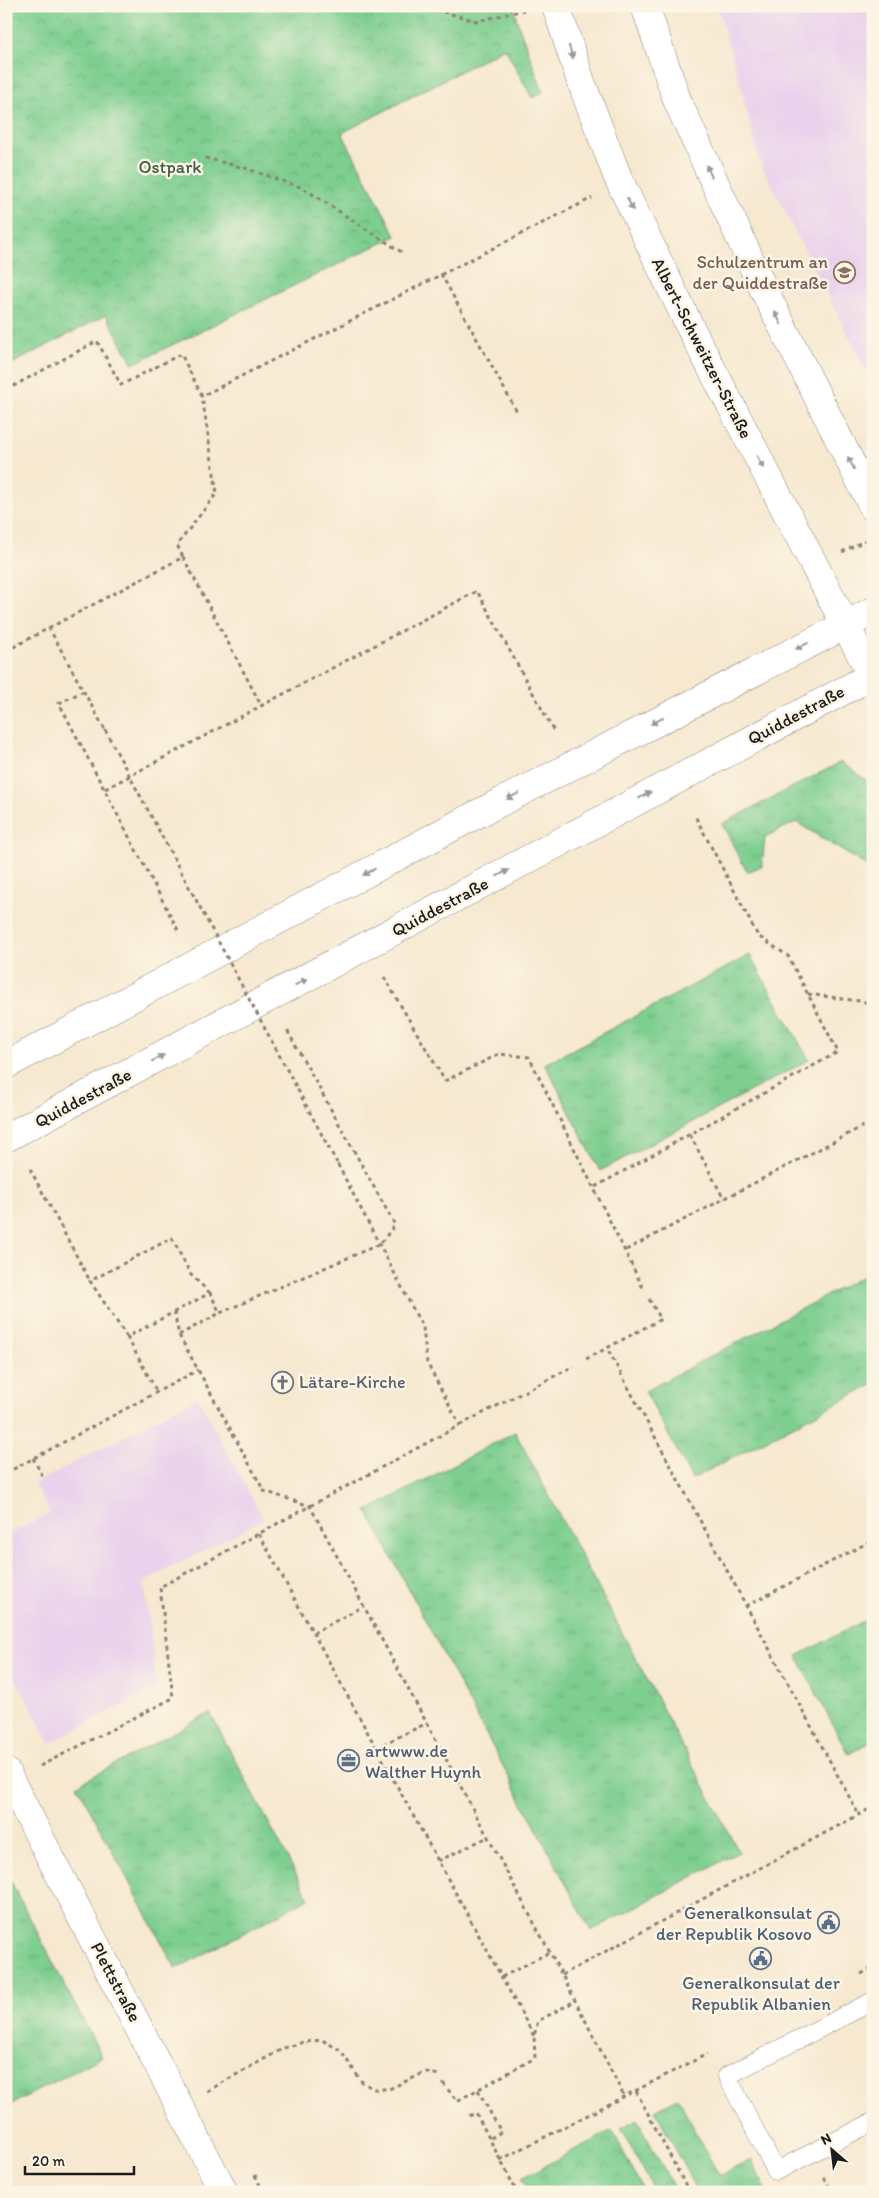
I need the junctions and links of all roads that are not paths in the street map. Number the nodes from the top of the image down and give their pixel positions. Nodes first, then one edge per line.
1 (556, 6) edge
2 (646, 6) edge
3 (873, 507) edge
4 (873, 611) edge
5 (845, 624) junction
6 (872, 676) edge
7 (6, 1065) edge
8 (6, 1138) edge
9 (9, 1777) edge
10 (873, 2001) edge
11 (873, 2122) edge
12 (224, 2192) edge

1 -> 5 main road, Albert-Schweitzer-Straße
3 -> 2 main road
4 - 5 main road
5 - 6 main road, Albert-Schweitzer-Straße
5 -> 7 main road
8 -> 6 main road, Quiddestraße
9 - 12 main road, Plettstraße
10 - 11 lane

